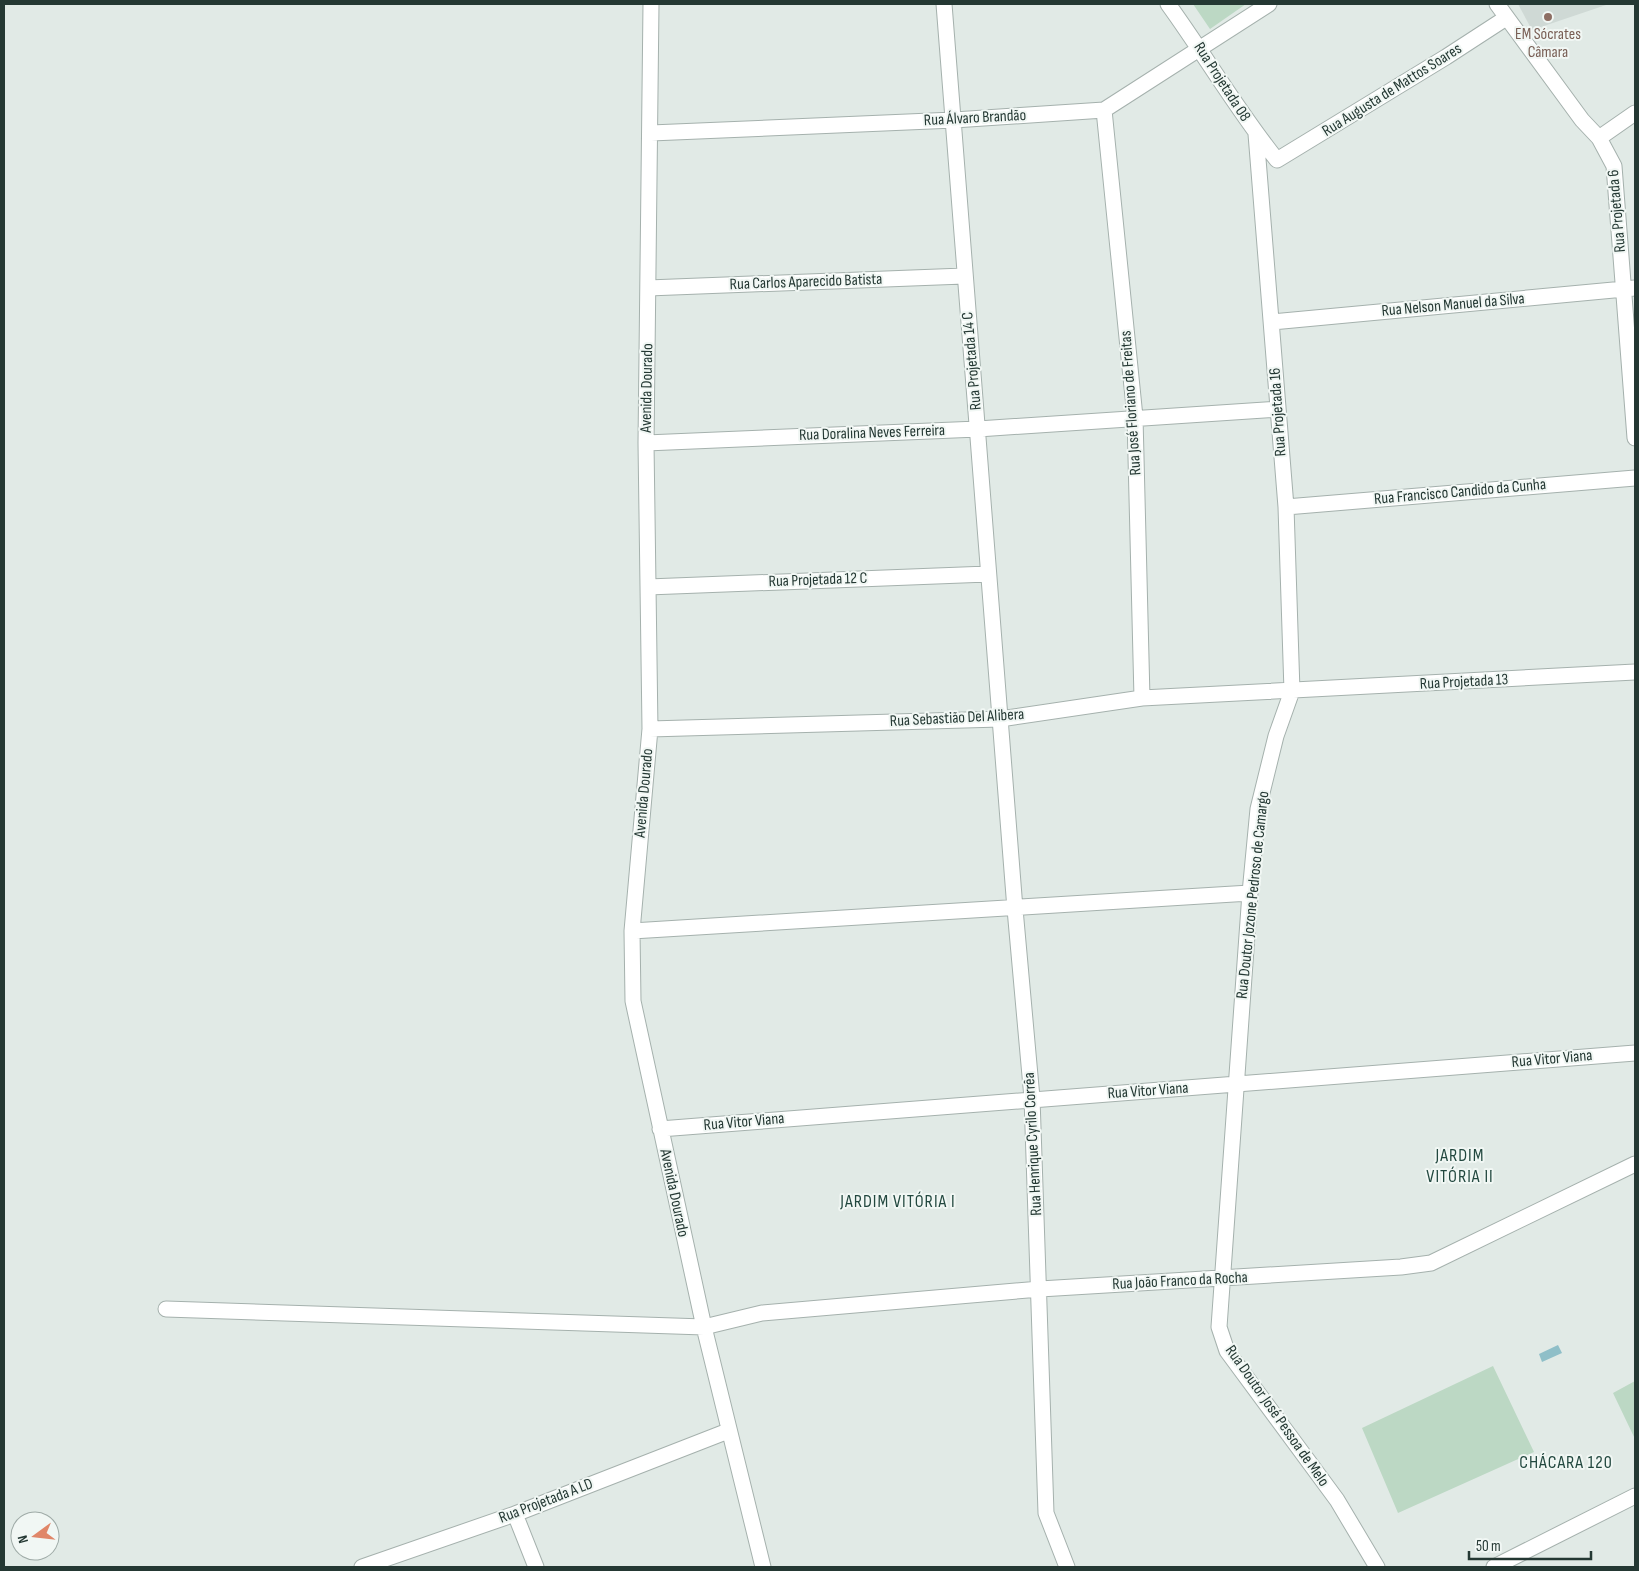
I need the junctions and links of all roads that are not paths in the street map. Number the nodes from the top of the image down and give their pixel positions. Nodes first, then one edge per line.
1 (651, 4) edge
2 (944, 4) edge
3 (1168, 4) edge
4 (1269, 4) edge
5 (1497, 4) edge
6 (1506, 18) junction
7 (1201, 49) junction
8 (1104, 110) junction
9 (1635, 113) edge
10 (954, 120) junction
11 (651, 133) junction
12 (1256, 134) junction
13 (1599, 138) junction
14 (1277, 160) joint
15 (964, 276) junction
16 (648, 288) junction
17 (1629, 289) edge
18 (1272, 322) junction
19 (1278, 408) junction
20 (1135, 417) junction
21 (978, 429) junction
22 (1635, 438) edge
23 (646, 443) junction
24 (1635, 478) edge
25 (1286, 507) junction
26 (988, 574) junction
27 (648, 587) junction
28 (1635, 672) edge
29 (1292, 691) junction
30 (1142, 698) junction
31 (1000, 719) junction
32 (650, 729) junction
33 (1250, 893) junction
34 (1014, 909) junction
35 (632, 931) junction
36 (1239, 1044) joint
37 (1635, 1053) edge
38 (1236, 1085) junction
39 (1032, 1098) junction
40 (660, 1129) junction
41 (1635, 1164) edge
42 (1221, 1278) junction
43 (1040, 1289) junction
44 (166, 1309) dead end
45 (704, 1327) junction
46 (728, 1431) junction
47 (1635, 1496) edge
48 (515, 1514) junction
49 (362, 1567) edge
50 (536, 1567) edge
51 (763, 1567) edge
52 (1067, 1567) edge
53 (1377, 1567) edge
54 (1494, 1567) edge

1 - 11 street, Avenida Dourado
2 - 10 street, Rua Projetada 14 C
3 - 7 street, Rua Projetada 08
4 - 7 street, Rua Álvaro Brandão
5 - 6 street, Rua Projetada 6
6 - 13 street, Rua Projetada 6
6 - 14 street, Rua Augusta de Mattos Soares
7 - 8 street, Rua Álvaro Brandão
7 - 12 street, Rua Projetada 08
8 - 10 street, Rua Álvaro Brandão
8 - 20 street, Rua José Floriano de Freitas
9 - 13 street
10 - 11 street, Rua Álvaro Brandão
10 - 15 street, Rua Projetada 14 C
11 - 16 street, Avenida Dourado
12 - 14 street, Rua Projetada 08
12 - 18 street, Rua Projetada 16
13 - 17 street, Rua Projetada 6
15 - 16 street, Rua Carlos Aparecido Batista
15 - 21 street, Rua Projetada 14 C
16 - 23 street, Avenida Dourado
17 - 18 street, Rua Nelson Manuel da Silva
17 - 22 street, Rua Projetada 6
18 - 19 street, Rua Projetada 16
19 - 20 street, Rua Doralina Neves Ferreira
19 - 25 street, Rua Projetada 16
20 - 21 street, Rua Doralina Neves Ferreira
20 - 30 street, Rua José Floriano de Freitas
21 - 23 street, Rua Doralina Neves Ferreira
21 - 26 street, Rua Projetada 14 C
23 - 27 street, Avenida Dourado
24 - 25 street, Rua Francisco Candido da Cunha
25 - 29 street, Rua Projetada 16
26 - 27 street, Rua Projetada 12 C
26 - 31 street, Rua Projetada 14 C
27 - 32 street, Avenida Dourado
28 - 29 street, Rua Projetada 13
29 - 30 street, Rua Sebastião Del Alibera
29 - 33 street, Rua Doutor Jozone Pedroso de Camargo
30 - 31 street, Rua Sebastião Del Alibera
31 - 32 street, Rua Sebastião Del Alibera
31 - 34 street, Rua Henrique Cyrilo Corrêa
32 - 35 street, Avenida Dourado
33 - 34 street
33 - 36 street, Rua Doutor Jozone Pedroso de Camargo
34 - 35 street
34 - 39 street, Rua Henrique Cyrilo Corrêa
35 - 40 street, Avenida Dourado
36 - 38 street, Rua Doutor José Pessoa de Melo
37 - 38 street, Rua Vitor Viana
38 - 39 street, Rua Vitor Viana
38 - 42 street, Rua Doutor José Pessoa de Melo
39 - 40 street, Rua Vitor Viana
39 - 43 street, Rua Henrique Cyrilo Corrêa
40 - 45 street, Avenida Dourado
41 - 42 street, Rua João Franco da Rocha
42 - 43 street, Rua João Franco da Rocha
42 - 53 street, Rua Doutor José Pessoa de Melo
43 - 45 street, Rua João Franco da Rocha
43 - 52 street, Rua Henrique Cyrilo Corrêa
44 - 45 street, Rua João Franco da Rocha
45 - 46 street, Avenida Dourado
46 - 48 street, Rua Projetada A LD
46 - 51 street, Avenida Dourado
47 - 54 street
48 - 49 street, Rua Projetada A LD
48 - 50 street

